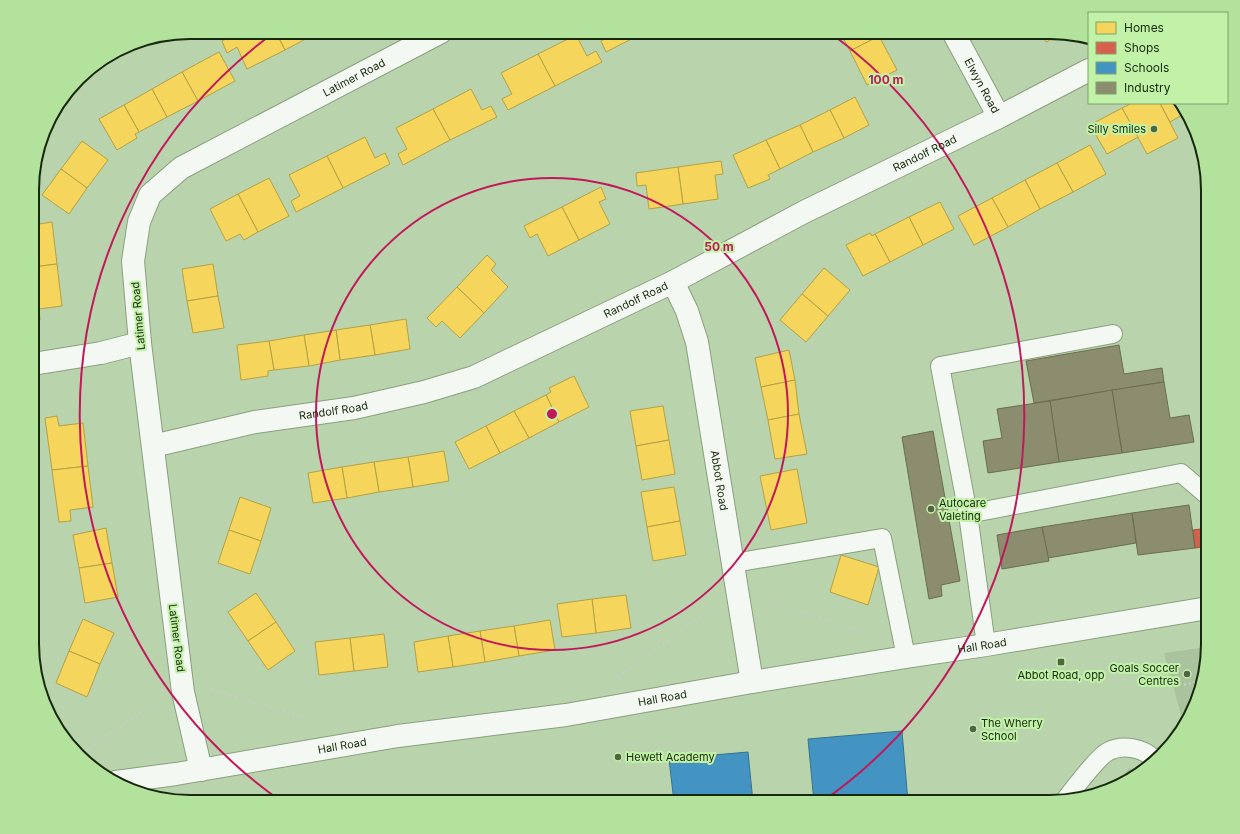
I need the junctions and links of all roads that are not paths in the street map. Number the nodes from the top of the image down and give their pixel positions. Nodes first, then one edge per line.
1 (429, 39) edge
2 (957, 39) edge
3 (1088, 71) edge
4 (999, 117) junction
5 (673, 282) junction
6 (1113, 334) dead end
7 (140, 343) junction
8 (39, 363) edge
9 (153, 446) junction
10 (1201, 490) edge
11 (968, 514) junction
12 (734, 563) junction
13 (1201, 609) edge
14 (986, 646) junction
15 (906, 657) junction
16 (752, 682) junction
17 (1151, 756) edge
18 (201, 770) junction
19 (126, 781) edge
20 (1070, 794) edge

1 - 7 street, Latimer Road
2 - 4 street, Elwyn Road
3 - 4 street, Randolf Road
4 - 5 street, Randolf Road
5 - 9 street, Randolf Road
5 - 12 street, Abbot Road
6 - 11 lane
7 - 8 street
7 - 9 street, Latimer Road
9 - 18 street, Latimer Road
10 - 11 lane
11 - 14 lane
12 - 15 lane
12 - 16 street, Abbot Road
13 - 14 street, Hall Road
14 - 15 street, Hall Road
15 - 16 street, Hall Road
16 - 18 street, Hall Road
17 - 20 lane
18 - 19 street, Hall Road

